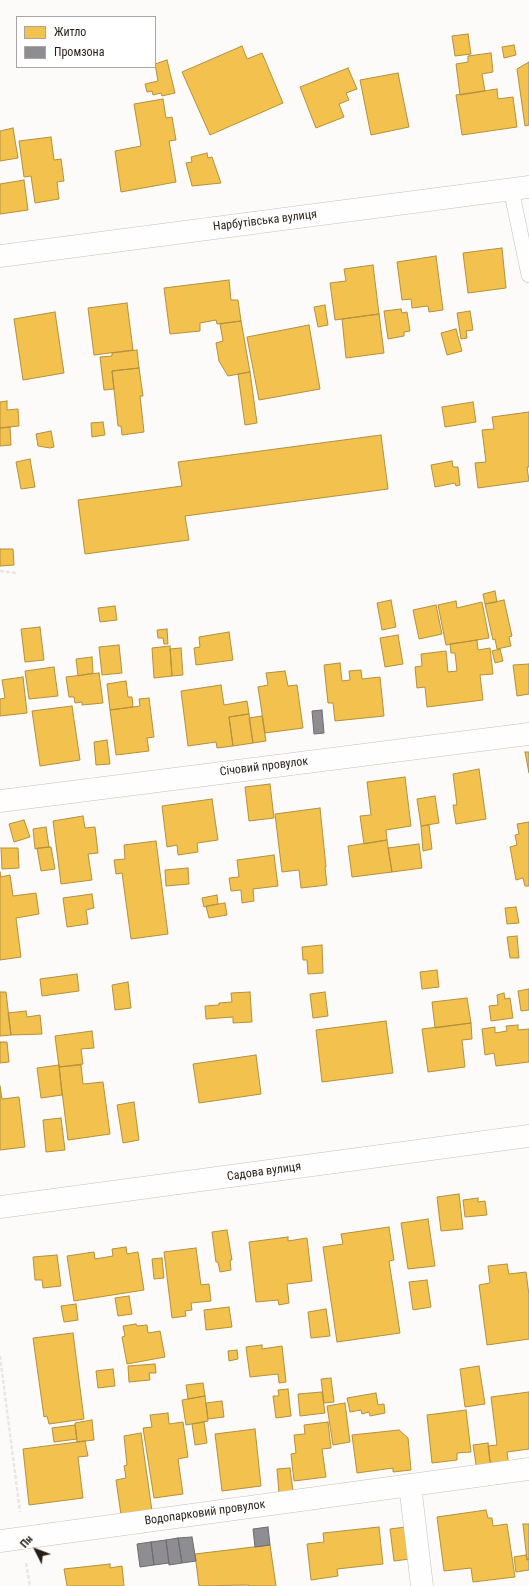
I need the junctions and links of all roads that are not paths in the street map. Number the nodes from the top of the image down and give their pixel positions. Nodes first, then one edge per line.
1 (520, 188) edge
2 (0, 256) edge
3 (529, 275) edge
4 (529, 734) edge
5 (0, 801) edge
6 (529, 1136) edge
7 (0, 1207) edge
8 (529, 1469) edge
9 (410, 1485) junction
10 (0, 1541) edge
11 (422, 1586) edge

1 - 2 street, Нарбутівська вулиця
1 - 3 lane
4 - 5 street, Січовий провулок
6 - 7 street, Садова вулиця
8 - 9 street, Водопарковий провулок
9 - 10 street, Водопарковий провулок
9 - 11 street

